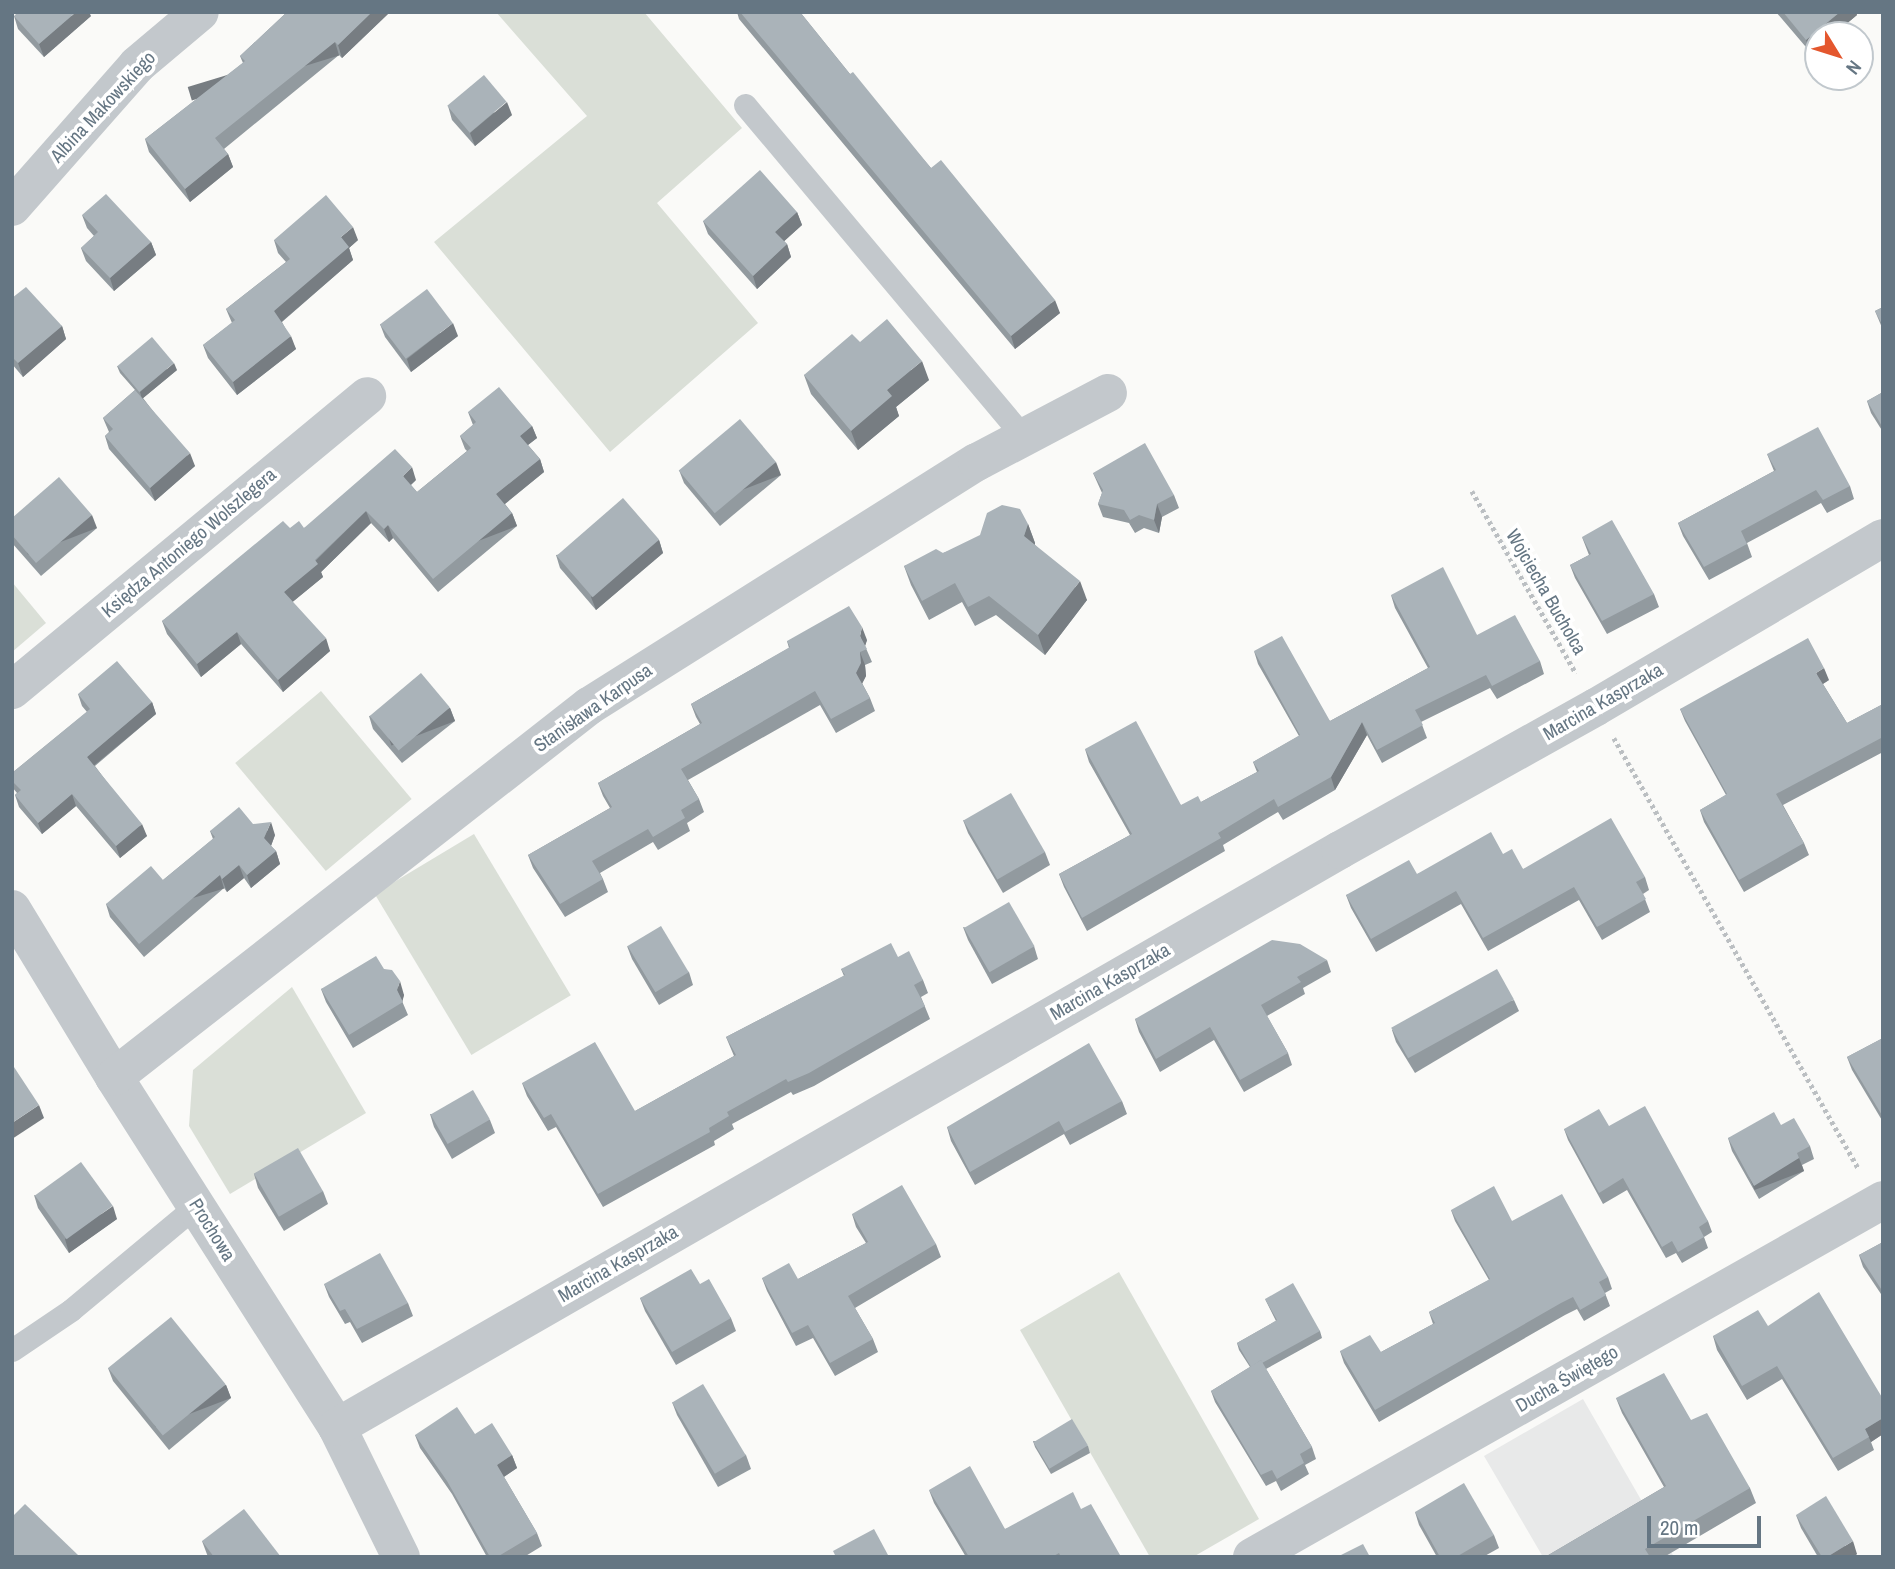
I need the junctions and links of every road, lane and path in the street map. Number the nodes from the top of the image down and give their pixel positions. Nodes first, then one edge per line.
1 (200, 12) edge
2 (745, 105) dead end
3 (12, 207) edge
4 (1108, 393) dead end
5 (367, 396) dead end
6 (1024, 437) junction
7 (1472, 491) dead end
8 (1883, 538) edge
9 (12, 690) edge
10 (1596, 707) junction
11 (12, 909) edge
12 (114, 1077) junction
13 (1880, 1202) edge
14 (197, 1205) junction
15 (12, 1350) edge
16 (337, 1427) junction
17 (401, 1557) edge
18 (1252, 1557) edge

1 - 3 street, Albina Makowskiego
2 - 6 lane
4 - 6 street, Stanisława Karpusa
5 - 9 street, Księdza Antoniego Wolszlegera
6 - 12 street, Stanisława Karpusa
7 - 10 path, Wojciecha Bucholca
8 - 10 street, Marcina Kasprzaka
10 - 13 path, Wojciecha Bucholca
10 - 16 street, Marcina Kasprzaka
11 - 12 street, Prochowa
12 - 14 street, Prochowa
13 - 18 street, Ducha Świętego
14 - 15 lane
14 - 16 street, Prochowa
16 - 17 street, Prochowa

